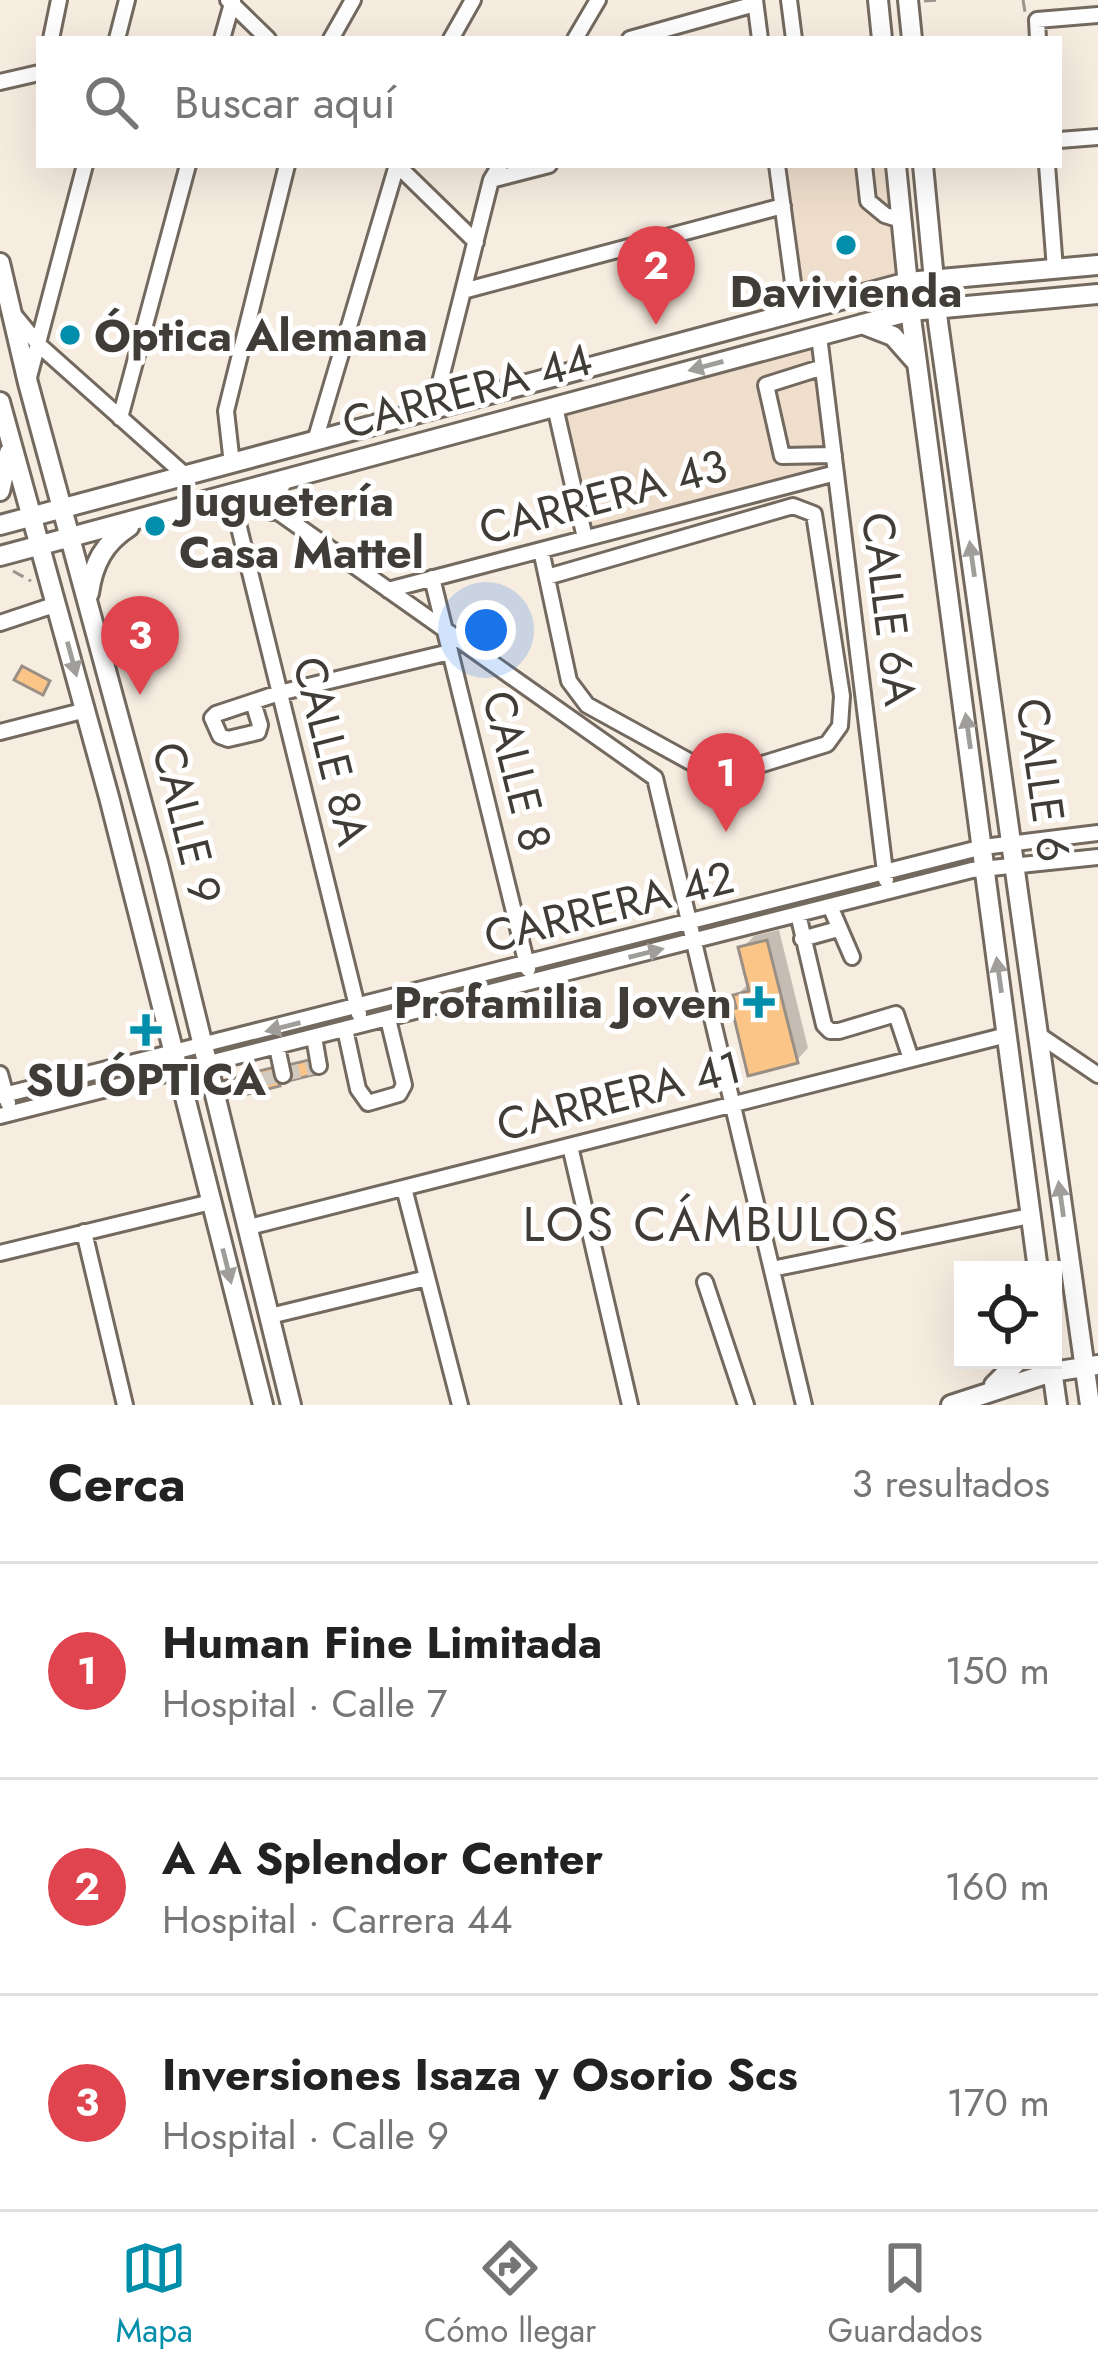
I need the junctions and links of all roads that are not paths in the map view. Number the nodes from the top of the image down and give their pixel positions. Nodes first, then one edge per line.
1 (59, 0) edge
2 (127, 0) edge
3 (353, 0) edge
4 (473, 0) edge
5 (598, 0) edge
6 (789, 0) edge
7 (878, 0) edge
8 (231, 1) edge
9 (912, 1) edge
10 (755, 2) edge
11 (1098, 15) edge
12 (52, 36) edge
13 (118, 36) edge
14 (223, 36) edge
15 (265, 36) edge
16 (333, 36) edge
17 (453, 36) edge
18 (577, 36) edge
19 (640, 36) edge
20 (760, 36) edge
21 (794, 36) edge
22 (882, 36) edge
23 (912, 36) edge
24 (1037, 36) edge
25 (36, 74) edge
26 (0, 82) edge
27 (1098, 136) edge
28 (1062, 140) edge
29 (84, 168) edge
30 (187, 168) edge
31 (286, 168) edge
32 (396, 168) edge
33 (400, 168) edge
34 (498, 168) edge
35 (537, 168) edge
36 (777, 168) edge
37 (864, 168) edge
38 (896, 168) edge
39 (922, 168) edge
40 (1047, 168) edge
41 (491, 180) junction
42 (783, 206) junction
43 (901, 220) junction
44 (929, 236) junction
45 (476, 242) junction
46 (0, 263) edge
47 (1098, 266) edge
48 (1055, 269) junction
49 (970, 278) junction
50 (934, 279) junction
51 (908, 283) junction
52 (463, 291) junction
53 (1098, 294) edge
54 (937, 307) junction
55 (911, 310) junction
56 (11, 311) junction
57 (797, 312) junction
58 (861, 324) junction
59 (819, 335) junction
60 (39, 345) junction
61 (608, 363) junction
62 (919, 366) junction
63 (823, 367) junction
64 (28, 383) junction
65 (0, 402) edge
66 (555, 407) junction
67 (433, 410) junction
68 (120, 418) junction
69 (361, 429) junction
70 (8, 436) junction
71 (315, 441) junction
72 (399, 449) junction
73 (833, 455) junction
74 (782, 456) junction
75 (232, 464) junction
76 (836, 473) junction
77 (186, 476) junction
78 (283, 481) junction
79 (779, 488) junction
80 (0, 491) edge
81 (239, 493) junction
82 (64, 509) junction
83 (273, 510) junction
84 (33, 517) junction
85 (148, 517) junction
86 (0, 525) edge
87 (73, 538) junction
88 (584, 538) junction
89 (41, 547) junction
90 (541, 550) junction
91 (4, 563) edge
92 (547, 577) junction
93 (432, 578) junction
94 (388, 590) junction
95 (88, 598) junction
96 (57, 604) junction
97 (0, 622) edge
98 (446, 632) junction
99 (450, 652) junction
100 (279, 693) junction
101 (253, 702) dead end
102 (86, 710) junction
103 (0, 732) edge
104 (109, 797) junction
105 (1098, 833) edge
106 (150, 834) junction
107 (1013, 841) junction
108 (1098, 856) edge
109 (984, 857) junction
110 (158, 862) junction
111 (1017, 864) junction
112 (885, 874) junction
113 (888, 891) junction
114 (830, 906) junction
115 (799, 914) junction
116 (139, 916) junction
117 (691, 923) junction
118 (838, 929) junction
119 (802, 939) junction
120 (695, 940) junction
121 (852, 957) dead end
122 (527, 964) junction
123 (531, 982) junction
124 (1033, 983) junction
125 (357, 1008) junction
126 (388, 1018) junction
127 (362, 1025) junction
128 (345, 1029) junction
129 (1039, 1035) junction
130 (314, 1037) junction
131 (1008, 1042) junction
132 (277, 1047) junction
133 (205, 1056) junction
134 (911, 1059) junction
135 (176, 1062) junction
136 (319, 1066) dead end
137 (0, 1074) edge
138 (282, 1075) dead end
139 (1098, 1075) edge
140 (242, 1085) tunnel mouth
141 (213, 1092) junction
142 (3, 1095) edge
143 (734, 1104) junction
144 (1049, 1106) junction
145 (5, 1115) edge
146 (570, 1146) junction
147 (404, 1188) junction
148 (211, 1202) junction
149 (1030, 1216) junction
150 (249, 1227) junction
151 (85, 1232) junction
152 (0, 1253) edge
153 (1037, 1261) edge
154 (772, 1269) junction
155 (427, 1278) junction
156 (705, 1282) dead end
157 (270, 1316) junction
158 (1091, 1366) edge
159 (1010, 1369) edge
160 (1043, 1369) edge
161 (1051, 1369) edge
162 (1092, 1400) edge
163 (960, 1402) edge
164 (124, 1405) edge
165 (263, 1405) edge
166 (291, 1405) edge
167 (460, 1405) edge
168 (630, 1405) edge
169 (746, 1405) edge
170 (804, 1405) edge
171 (1056, 1405) edge

1 - 12 street
2 - 13 street
3 - 16 street
4 - 17 street
5 - 18 street
6 - 21 street
7 - 22 main road
8 - 14 street
8 - 15 street
9 - 23 main road
10 - 19 street
10 - 20 street
11 - 24 street
25 - 26 street
27 - 28 street
29 - 60 street
30 - 68 street
31 - 75 street
32 - 71 street
33 - 45 street
34 - 41 street
35 - 41 street
36 - 42 street
37 - 43 street
38 - 43 main road, CALLE 6
39 - 44 main road, CALLE 6
40 - 48 street
41 - 45 street
42 - 52 street
42 - 57 street
43 - 51 main road, CALLE 6
44 - 49 main road
44 - 50 main road, CALLE 6
45 - 52 street
46 - 56 main road, CALLE 9
47 - 48 main road, CARRERA 44
48 - 49 main road, CARRERA 44
49 - 50 main road, CARRERA 44
50 - 51 main road, CARRERA 44
50 - 54 main road, CALLE 6
51 - 55 main road, CALLE 6
51 - 57 main road, CARRERA 44
52 - 67 street
53 - 54 main road, CARRERA 44
54 - 55 main road, CARRERA 44
107 -> 54 main road, CALLE 6
55 - 58 main road, CARRERA 44
55 - 62 main road, CALLE 6
56 - 60 street
56 - 64 main road, CALLE 9
57 - 61 main road, CARRERA 44
58 - 59 main road, CARRERA 44
58 - 62 main road
59 - 63 street, CALLE 6A
59 -> 66 main road, CARRERA 44
60 - 64 street
60 - 68 street
61 - 66 main road
61 - 67 main road, CARRERA 44
109 -> 62 main road, CALLE 6
63 - 73 street, CALLE 6A
63 - 74 street
64 - 82 main road, CALLE 9
65 - 70 main road, CALLE 9
66 - 72 main road, CARRERA 44
66 - 88 street
67 - 69 main road, CARRERA 44
68 - 77 street
69 - 71 main road, CARRERA 44
69 - 72 main road
70 - 80 main road
70 - 84 main road, CALLE 9
71 - 75 main road, CARRERA 44
72 - 78 main road, CARRERA 44
73 - 74 street
73 - 76 street, CALLE 6A
74 - 79 street
75 - 77 main road, CARRERA 44
76 - 79 street, CARRERA 43
76 - 112 street, CALLE 6A
77 - 82 main road, CARRERA 44
78 - 81 main road, CARRERA 44
78 - 83 main road
79 - 88 street, CARRERA 43
81 - 83 street
81 - 85 main road, CARRERA 44
81 - 100 street, CALLE 8A
82 - 84 main road, CARRERA 44
82 - 87 main road, CALLE 9
83 - 94 street
84 - 86 main road, CARRERA 44
84 - 89 main road, CALLE 9
85 - 87 main road, CARRERA 44
85 - 95 main road
87 - 89 main road, CARRERA 44
87 - 95 main road, CALLE 9
88 - 90 street, CARRERA 43
89 - 91 main road, CARRERA 44
89 - 96 main road, CALLE 9
90 - 92 street
90 - 93 street, CARRERA 43
92 - 92 street
93 - 94 street, CARRERA 43
93 - 98 street, CALLE 8
94 - 98 street
95 - 106 main road, CALLE 9
96 - 97 street
96 -> 102 main road, CALLE 9
98 - 99 street, CALLE 8
98 - 117 street
99 - 100 street
99 - 122 street, CALLE 8
100 - 101 street
100 - 125 street, CALLE 8A
102 - 103 street
102 - 104 main road, CALLE 9
104 - 106 main road
104 - 116 main road, CALLE 9
105 - 107 street, CARRERA 42
106 - 110 main road, CALLE 9
107 - 109 street, CARRERA 42
107 - 111 main road, CALLE 6
108 - 111 street, CARRERA 42
109 - 111 street, CARRERA 42
109 - 112 street, CARRERA 42
109 - 113 street, CARRERA 42
131 -> 109 main road, CALLE 6
110 - 116 main road
110 - 133 main road, CALLE 9
111 - 124 main road, CALLE 6
112 - 113 street, CALLE 6A
112 - 117 street, CARRERA 42
113 - 114 street, CARRERA 42
114 - 115 street, CARRERA 42
114 - 118 street
115 - 119 street
115 - 120 street, CARRERA 42
116 - 135 main road, CALLE 9
117 - 120 street
117 - 122 street, CARRERA 42
118 - 119 street
118 - 121 street
119 - 134 street
123 -> 120 street, CARRERA 42
120 - 143 street
122 - 123 street, CALLE 8
122 - 125 street, CARRERA 42
123 - 126 street, CARRERA 42
124 - 129 main road, CALLE 6
124 - 131 main road
125 - 127 street, CALLE 8A
125 -> 133 street, CARRERA 42
126 - 127 street, CARRERA 42
126 - 128 street
127 - 128 street, CARRERA 42
128 - 130 street, CARRERA 42
129 - 139 street
129 - 144 main road, CALLE 6
130 - 132 street, CARRERA 42
130 - 136 street
131 - 134 street, CARRERA 41
131 - 144 main road
131 - 149 main road, CALLE 6
132 - 133 street, CARRERA 42
132 - 138 street
133 - 135 street, CARRERA 42
133 - 141 main road, CALLE 9
134 - 143 street, CARRERA 41
135 - 142 street, CARRERA 42
135 - 145 street, CARRERA 42
135 - 148 main road, CALLE 9
137 - 142 street
140 - 141 street
141 - 150 main road, CALLE 9
142 - 145 street
143 - 146 street, CARRERA 41
143 - 154 street
158 -> 144 main road, CALLE 6
146 - 147 street, CARRERA 41
146 - 168 street
147 - 150 street, CARRERA 41
147 - 155 street
148 - 151 street
148 -> 165 main road, CALLE 9
149 - 153 main road, CALLE 6
149 - 154 street
150 - 157 main road, CALLE 9
151 - 152 street
151 - 164 street
154 - 170 street
155 - 157 street
155 - 167 street
156 - 169 street
157 - 166 main road, CALLE 9
158 - 162 main road, CALLE 6
159 - 163 main road
160 - 163 main road
161 - 171 main road
162 - 171 main road

